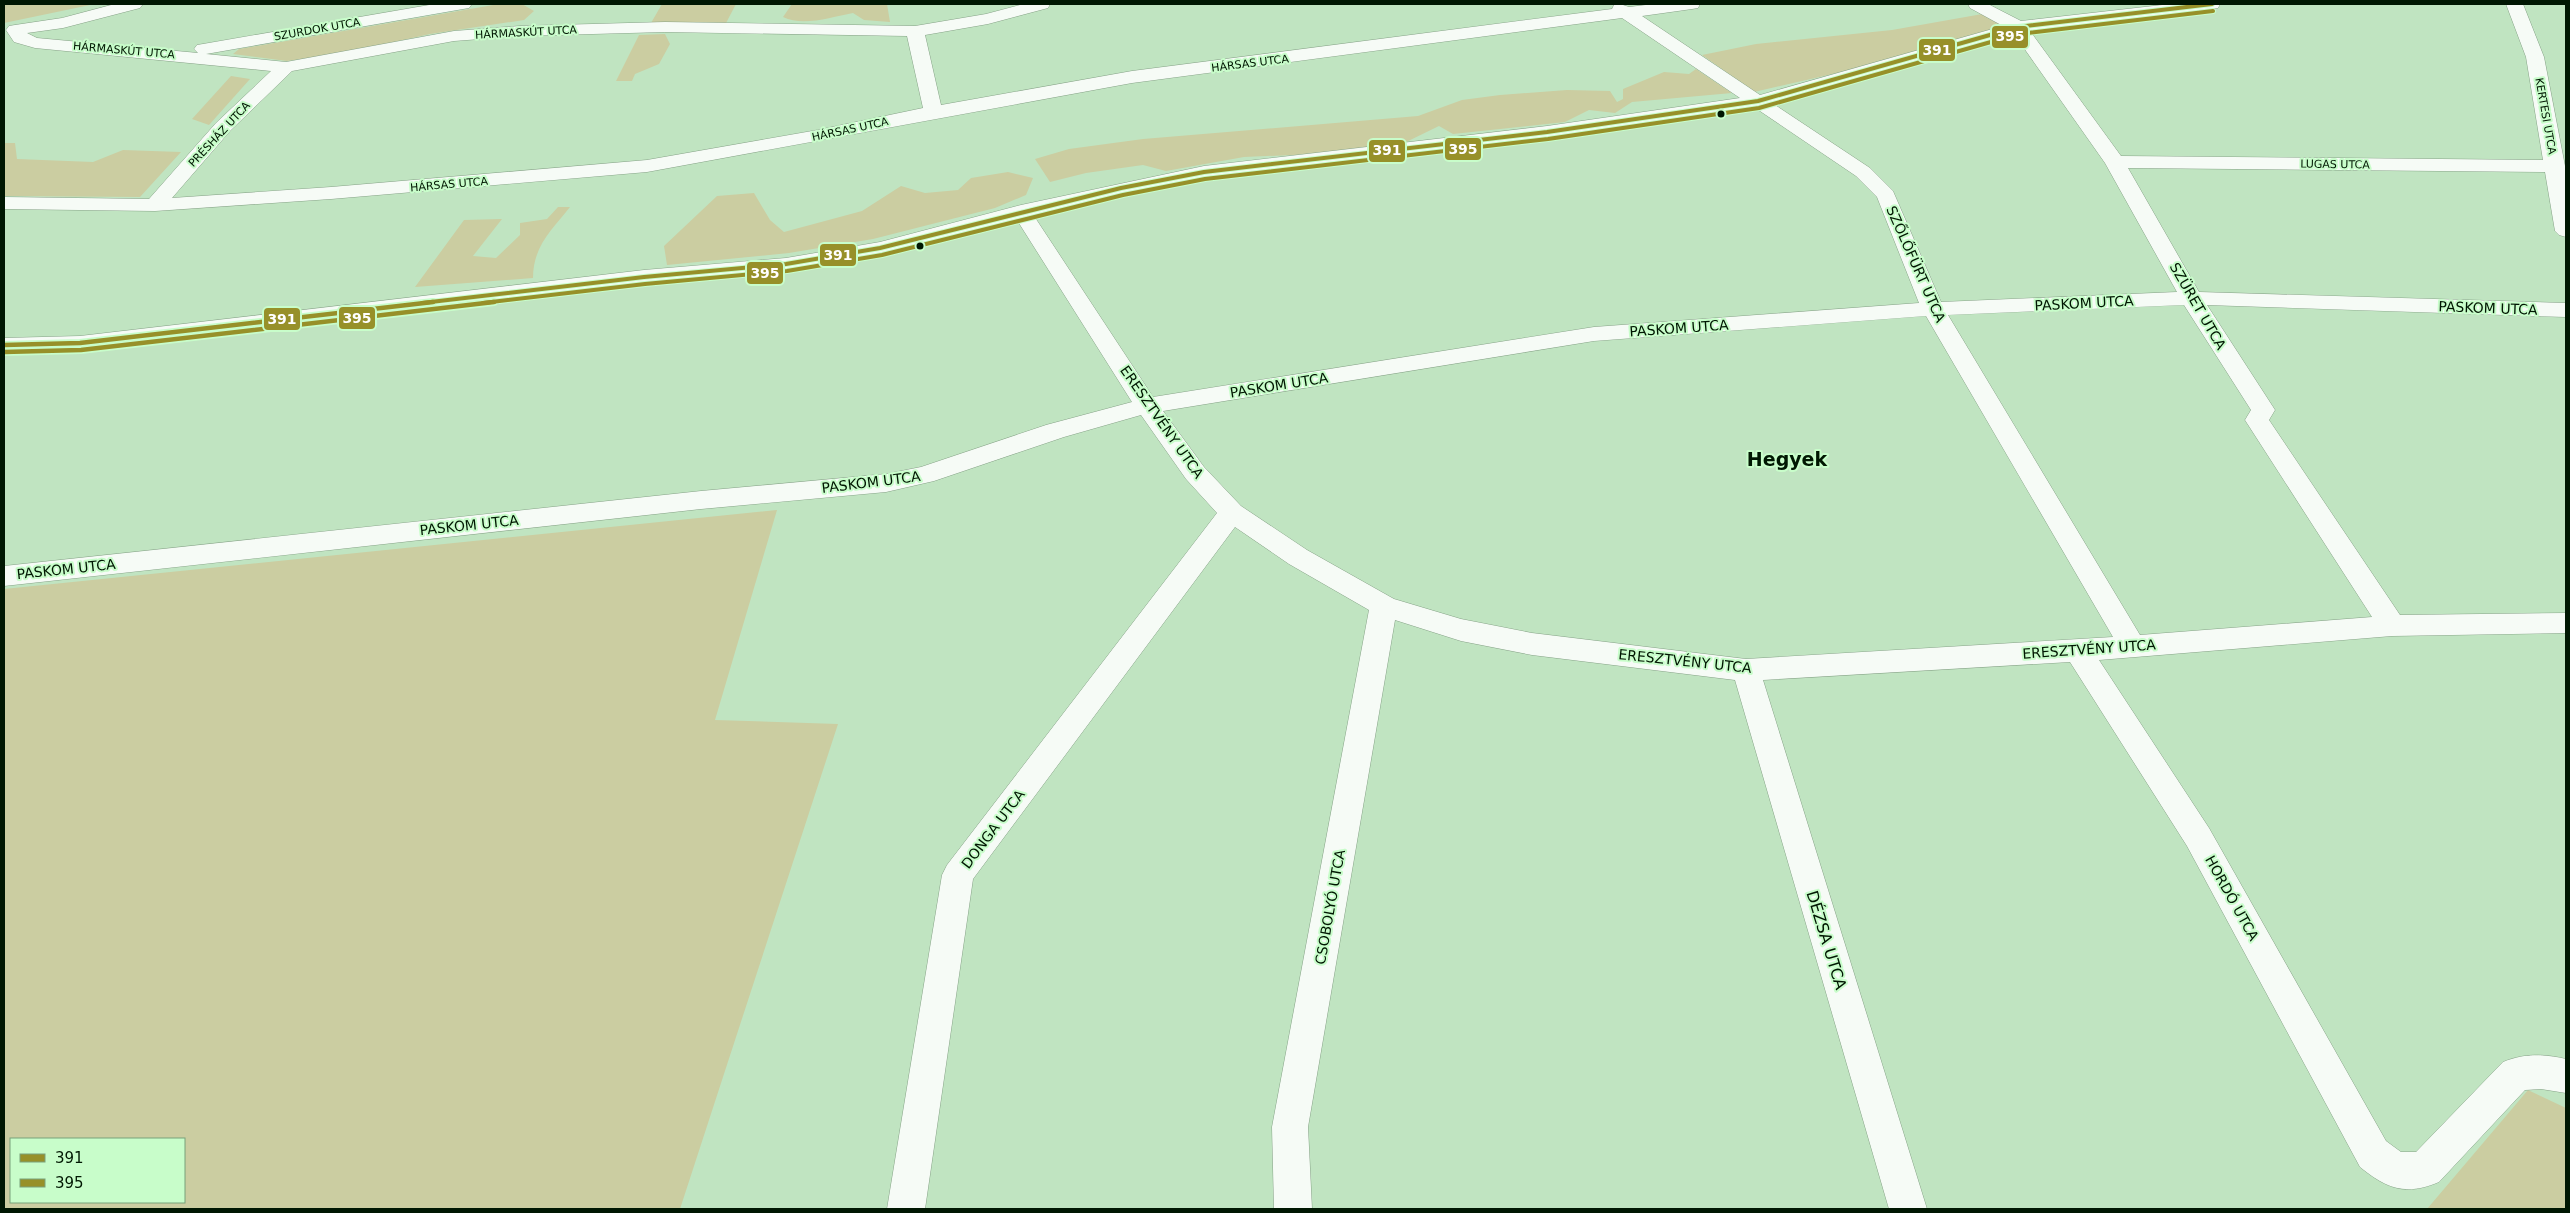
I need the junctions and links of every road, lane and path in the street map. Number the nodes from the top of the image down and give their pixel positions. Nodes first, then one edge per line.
1 (134, 4) edge
2 (463, 4) edge
3 (1042, 4) edge
4 (1692, 4) edge
5 (1976, 4) edge
6 (2212, 4) edge
7 (2515, 4) edge
8 (1619, 8) edge
9 (2018, 27) junction
10 (10, 30) edge
11 (915, 31) junction
12 (171, 54) junction
13 (286, 66) junction
14 (1758, 101) junction
15 (933, 112) junction
16 (2115, 162) junction
17 (2555, 166) junction
18 (4, 203) edge
19 (155, 205) junction
20 (1021, 211) junction
21 (2566, 231) edge
22 (2193, 298) junction
23 (1933, 309) junction
24 (2566, 310) edge
25 (4, 346) edge
26 (1147, 406) junction
27 (1232, 512) junction
28 (4, 576) edge
29 (1384, 606) junction
30 (2566, 623) edge
31 (2392, 626) junction
32 (2132, 646) junction
33 (2078, 651) junction
34 (1746, 670) junction
35 (2566, 1076) edge
36 (906, 1209) edge
37 (1293, 1209) edge
38 (1908, 1209) edge

1 - 10 street
2 - 12 street, SZURDOK UTCA
3 - 11 street, HÁRMASKÚT UTCA
4 - 8 street, HÁRSAS UTCA
5 - 9 street, SZÜRET UTCA
6 - 9 street
7 - 17 street, KERTESI UTCA
8 - 14 street, SZŐLŐFÜRT UTCA
8 - 15 street, HÁRSAS UTCA
9 - 14 street
9 - 16 street, SZÜRET UTCA
10 - 12 street, HÁRMASKÚT UTCA
11 - 13 street, HÁRMASKÚT UTCA
11 - 15 street
12 - 13 street, HÁRMASKÚT UTCA
13 - 19 street, PRÉSHÁZ UTCA
14 - 20 street
14 - 23 street, SZŐLŐFÜRT UTCA
15 - 19 street, HÁRSAS UTCA
16 - 17 street, LUGAS UTCA
16 - 22 street, SZÜRET UTCA
17 - 21 street, KERTESI UTCA
18 - 19 street, HÁRSAS UTCA
20 - 25 street
20 - 26 street, ERESZTVÉNY UTCA
22 - 23 street, PASKOM UTCA
22 - 24 street, PASKOM UTCA
22 - 31 street, SZÜRET UTCA
23 - 26 street, PASKOM UTCA
23 - 32 street, SZŐLŐFÜRT UTCA
26 - 27 street, ERESZTVÉNY UTCA
26 - 28 street, PASKOM UTCA
27 - 29 street, ERESZTVÉNY UTCA
27 - 36 street, DONGA UTCA
29 - 34 street, ERESZTVÉNY UTCA
29 - 37 street, CSOBOLYÓ UTCA
30 - 31 street, ERESZTVÉNY UTCA
31 - 32 street, ERESZTVÉNY UTCA
32 - 33 street, ERESZTVÉNY UTCA
33 - 34 street, ERESZTVÉNY UTCA
33 - 35 street, HORDÓ UTCA
34 - 38 street, DÉZSA UTCA

